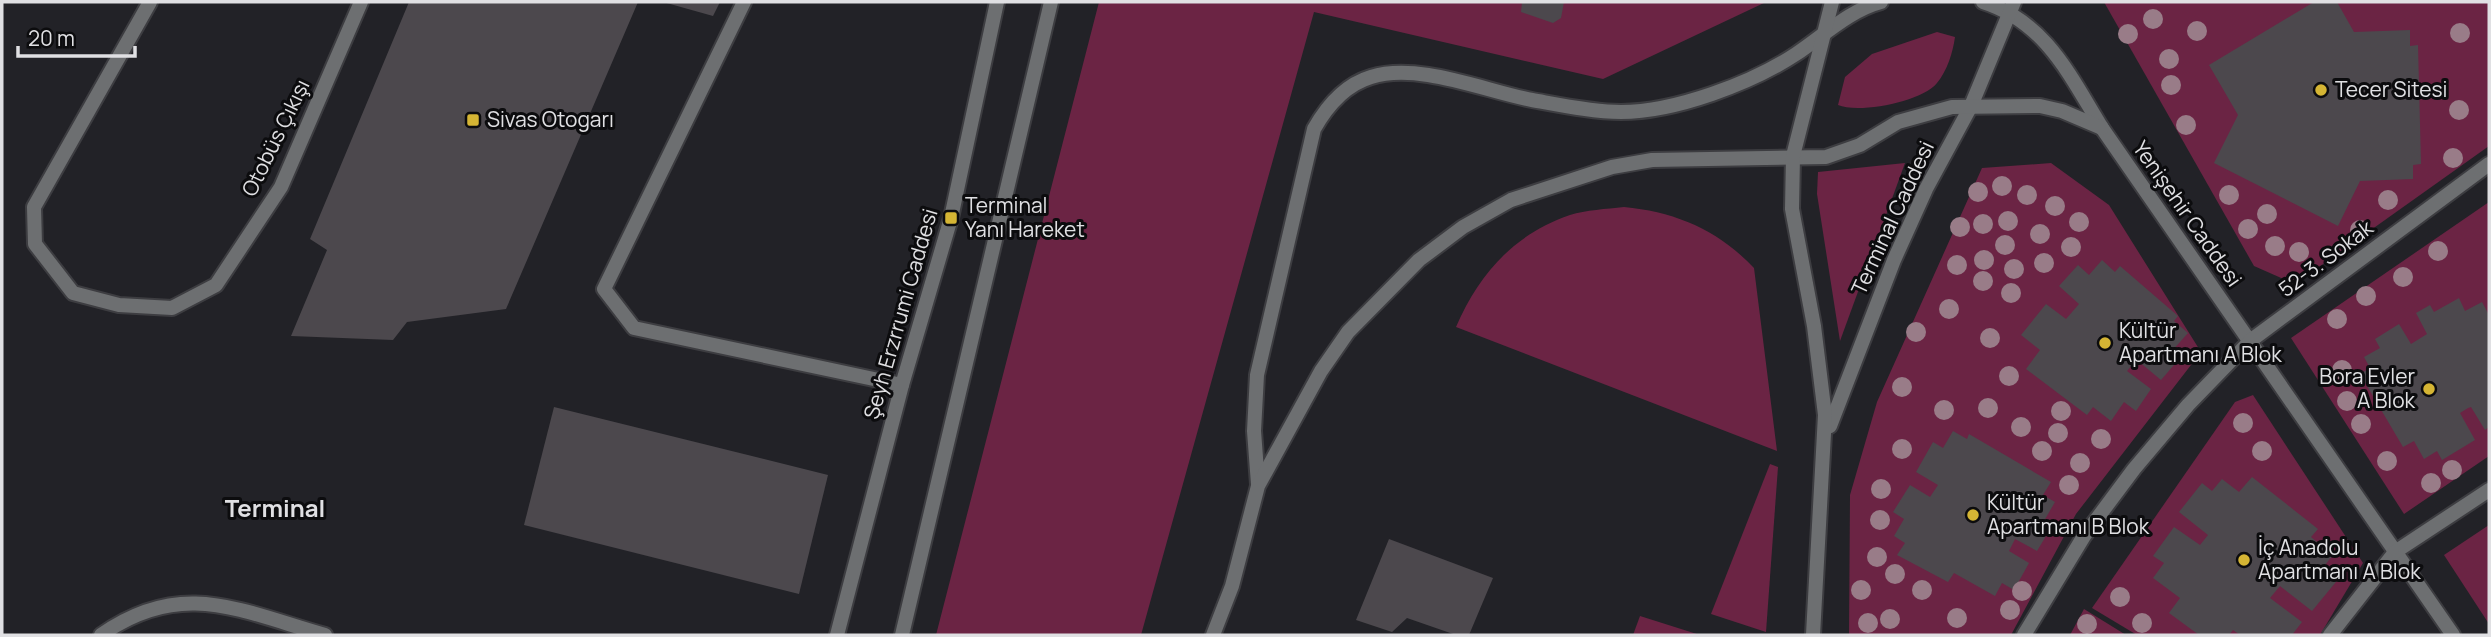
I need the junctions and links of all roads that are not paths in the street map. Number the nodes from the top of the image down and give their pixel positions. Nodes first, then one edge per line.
1 (150, 2) edge
2 (361, 2) edge
3 (744, 2) edge
4 (997, 2) edge
5 (1051, 2) edge
6 (1832, 2) edge
7 (1881, 2) edge
8 (1983, 2) edge
9 (2012, 8) edge
10 (1823, 36) junction
11 (1971, 106) junction
12 (2102, 128) junction
13 (1793, 156) junction
14 (2489, 164) edge
15 (2250, 341) junction
16 (902, 385) junction
17 (1825, 458) junction
18 (1258, 486) junction
19 (2489, 490) edge
20 (2395, 552) junction
21 (102, 635) edge
22 (325, 635) edge
23 (837, 635) edge
24 (902, 635) edge
25 (1213, 635) edge
26 (1813, 635) edge
27 (2024, 635) edge
28 (2330, 635) edge
29 (2453, 635) edge

1 - 2 street, Otobüs Çıkışı
3 - 16 street
4 - 16 street, Şeyh Erzrrumi Caddesi
5 - 24 street
6 - 10 street, Terminal Caddesi
7 - 10 street
8 - 9 street, Yenişehir Caddesi
9 - 11 street, Terminal Caddesi
9 - 12 street, Yenişehir Caddesi
10 - 13 street, Terminal Caddesi
10 - 18 street
11 - 12 street
11 - 13 street
11 - 17 street, Terminal Caddesi
12 - 15 street, Yenişehir Caddesi
13 - 17 street, Terminal Caddesi
13 - 18 street
14 - 15 street, 52-3. Sokak
15 - 20 street, Yenişehir Caddesi
15 - 27 street, 52-3. Sokak
16 - 23 street, Şeyh Erzrrumi Caddesi
17 - 26 street, Terminal Caddesi
18 - 25 street
19 - 20 street
20 - 28 street
20 - 29 street, Yenişehir Caddesi
21 - 22 street

